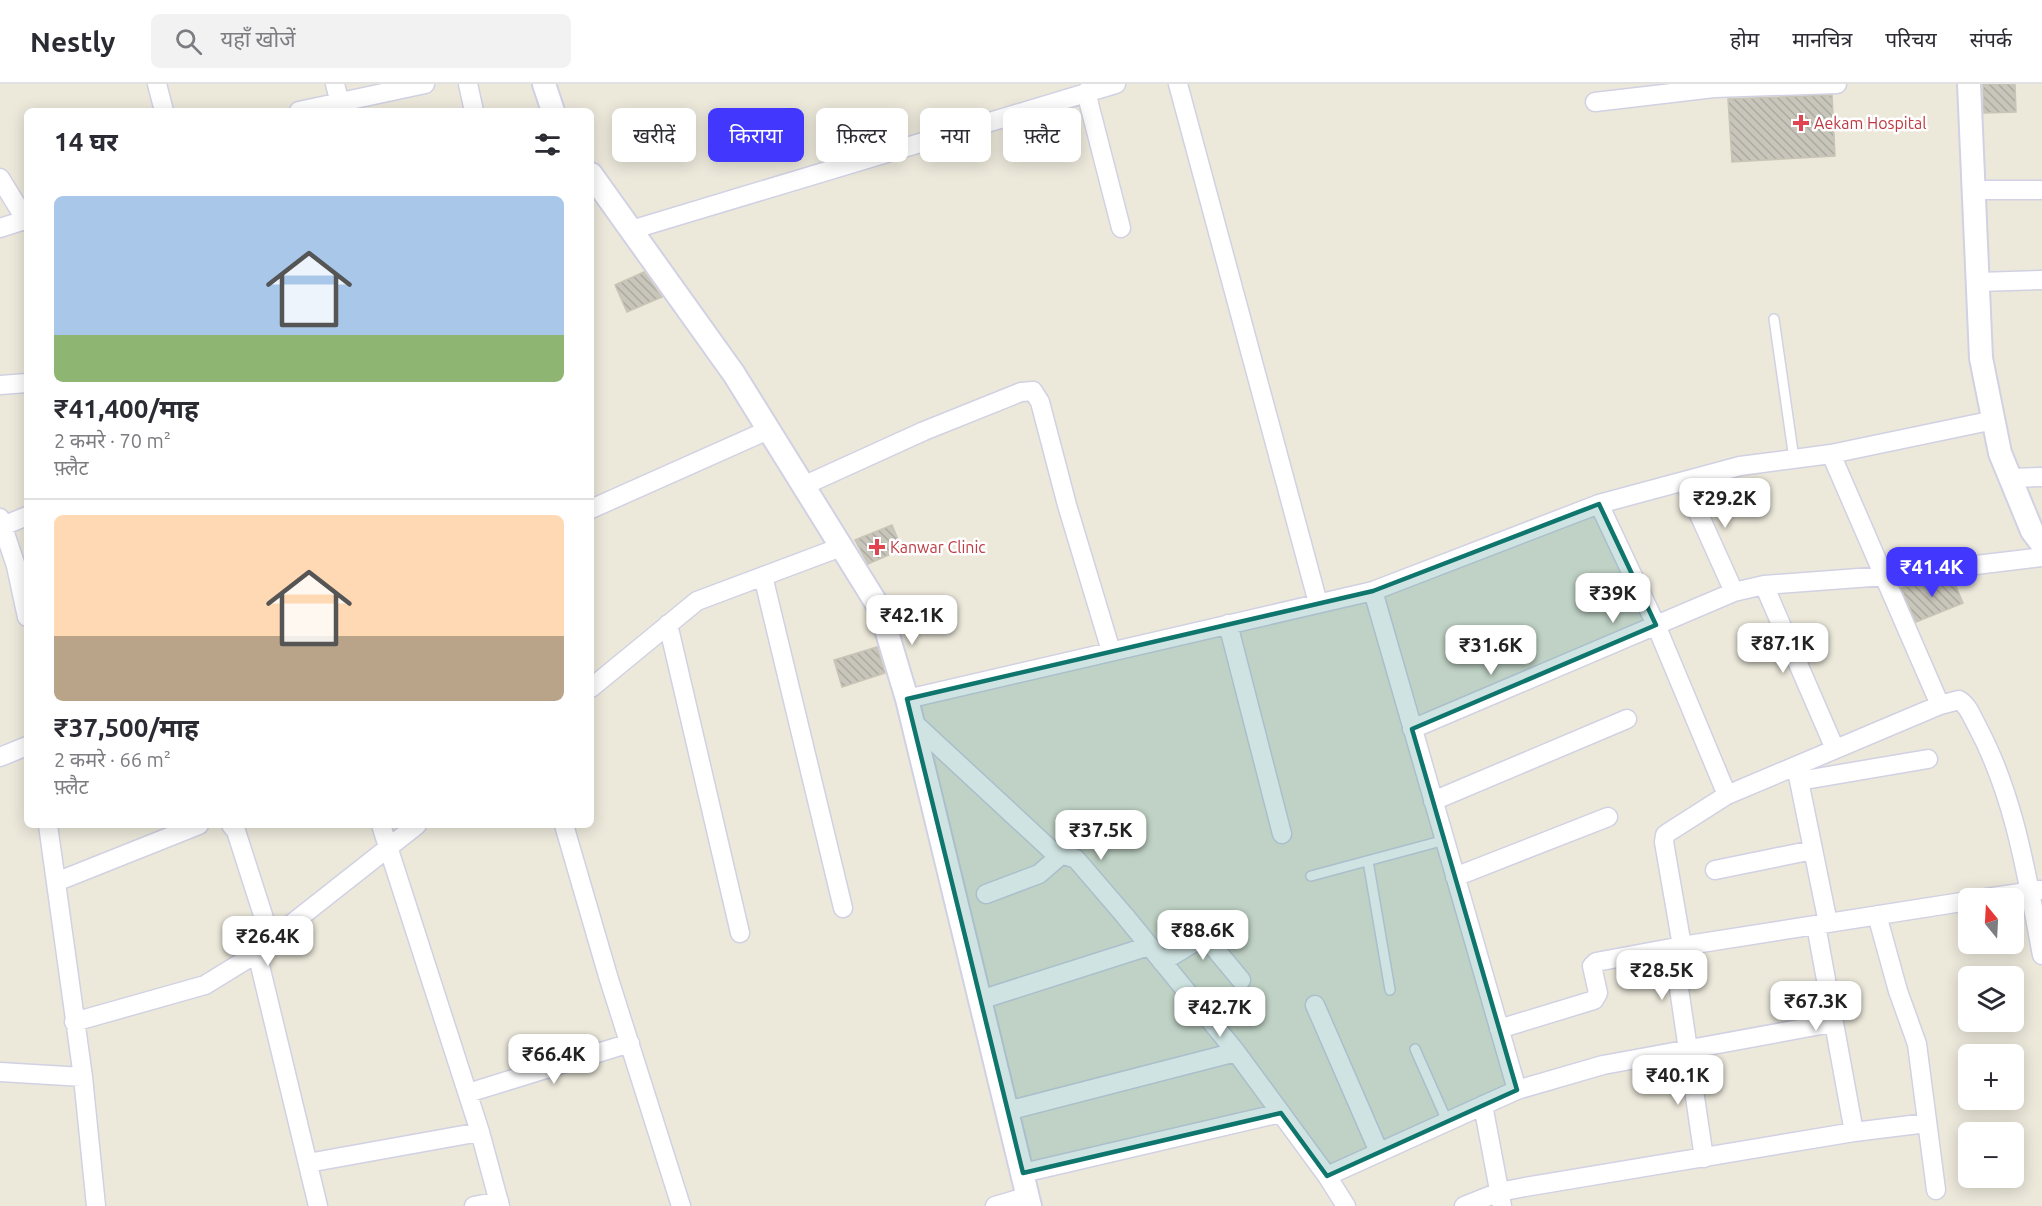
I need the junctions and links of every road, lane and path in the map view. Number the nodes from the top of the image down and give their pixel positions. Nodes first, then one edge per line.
1 (157, 84) edge
2 (335, 84) edge
3 (425, 84) edge
4 (468, 84) edge
5 (544, 84) edge
6 (1116, 84) edge
7 (1178, 84) edge
8 (1837, 84) edge
9 (1969, 84) edge
10 (1086, 92) junction
11 (1595, 102) dead end
12 (340, 107) edge
13 (163, 108) edge
14 (473, 108) edge
15 (552, 108) edge
16 (0, 178) edge
17 (594, 178) edge
18 (1974, 190) junction
19 (2042, 190) edge
20 (24, 218) edge
21 (24, 222) edge
22 (0, 228) edge
23 (1121, 228) dead end
24 (631, 230) junction
25 (2042, 280) edge
26 (1978, 282) junction
27 (1774, 319) dead end
28 (24, 383) edge
29 (0, 385) edge
30 (1994, 420) junction
31 (768, 430) junction
32 (1831, 454) junction
33 (1794, 459) junction
34 (2042, 477) edge
35 (2010, 478) junction
36 (1684, 481) junction
37 (803, 486) junction
38 (1599, 504) junction
39 (594, 508) edge
40 (24, 517) edge
41 (1, 522) edge
42 (2042, 544) edge
43 (841, 548) junction
44 (2042, 557) edge
45 (763, 576) junction
46 (1885, 576) junction
47 (1764, 585) junction
48 (1372, 591) junction
49 (1734, 592) junction
50 (24, 596) edge
51 (1317, 603) junction
52 (668, 624) junction
53 (1228, 624) junction
54 (1656, 625) junction
55 (1111, 651) junction
56 (594, 686) edge
57 (907, 699) junction
58 (1940, 705) junction
59 (1628, 719) dead end
60 (913, 723) junction
61 (1412, 729) junction
62 (24, 747) edge
63 (1835, 749) junction
64 (0, 757) edge
65 (1928, 759) dead end
66 (1798, 774) junction
67 (1727, 795) junction
68 (1433, 801) junction
69 (1608, 817) dead end
70 (48, 828) edge
71 (191, 828) edge
72 (234, 828) edge
73 (382, 828) edge
74 (413, 828) edge
75 (565, 828) edge
76 (1282, 834) dead end
77 (1444, 840) junction
78 (388, 847) junction
79 (1813, 850) junction
80 (1061, 855) junction
81 (1368, 861) junction
82 (1715, 870) dead end
83 (1311, 876) dead end
84 (1455, 877) junction
85 (56, 882) junction
86 (2036, 891) edge
87 (986, 894) dead end
88 (1958, 903) edge
89 (843, 908) dead end
90 (1877, 915) junction
91 (1822, 924) junction
92 (740, 933) dead end
93 (271, 940) junction
94 (1149, 946) junction
95 (1677, 947) junction
96 (257, 954) junction
97 (2042, 955) edge
98 (1162, 962) junction
99 (1241, 980) dead end
100 (1390, 990) dead end
101 (980, 1000) junction
102 (1316, 1005) dead end
103 (74, 1022) junction
104 (1832, 1023) junction
105 (1499, 1029) junction
106 (630, 1043) junction
107 (1415, 1049) dead end
108 (1688, 1049) junction
109 (1236, 1052) junction
110 (0, 1072) edge
111 (83, 1077) junction
112 (1517, 1090) junction
113 (468, 1093) junction
114 (1483, 1105) junction
115 (1007, 1111) junction
116 (1281, 1113) junction
117 (1447, 1121) junction
118 (1928, 1123) junction
119 (480, 1132) junction
120 (1854, 1132) junction
121 (1379, 1152) junction
122 (1704, 1158) junction
123 (308, 1163) junction
124 (1023, 1173) junction
125 (1327, 1176) junction
126 (1936, 1190) dead end
127 (1501, 1199) edge
128 (1029, 1201) edge
129 (500, 1203) edge
130 (96, 1206) edge
131 (318, 1206) edge
132 (474, 1206) edge
133 (681, 1206) edge
134 (995, 1206) edge
135 (1346, 1206) edge
136 (1464, 1206) edge

1 - 13 street
2 - 12 street
3 - 12 street
4 - 14 street
5 - 15 street
6 - 10 street
7 - 51 street
8 - 11 street
9 - 18 street
10 - 23 street
10 - 24 street
16 - 20 street
17 - 24 street
18 - 19 street
18 - 26 street
21 - 22 street
24 - 31 street
25 - 26 street
26 - 30 street
27 - 33 lane
28 - 29 street
30 - 32 street
30 - 35 street
31 - 37 street
31 - 39 street
32 - 33 street
32 - 46 street
33 - 36 street
34 - 35 street
35 - 42 street
36 - 38 street
36 - 49 street
37 - 43 street
37 - 55 street
38 - 48 street
38 - 54 street
40 - 41 street
41 - 50 street
43 - 45 street
43 - 57 street
44 - 46 street
45 - 52 street
45 - 89 street
46 - 47 street
46 - 58 street
47 - 49 street
47 - 63 street
48 - 51 street
48 - 61 street
49 - 54 street
51 - 53 street
52 - 56 street
52 - 92 street
53 - 55 street
53 - 76 street
54 - 61 street
54 - 67 street
55 - 57 street
57 - 60 street
58 - 63 street
58 - 86 street
59 - 68 street
60 - 80 street
60 - 101 street
61 - 68 street
62 - 64 street
63 - 66 street
65 - 66 street
66 - 67 street
66 - 79 street
67 - 95 street
68 - 77 street
69 - 84 street
70 - 85 street
71 - 85 street
72 - 93 street
73 - 78 street
74 - 78 street
75 - 106 street
77 - 81 lane
77 - 84 street
78 - 93 street
78 - 113 street
79 - 82 street
79 - 91 street
80 - 87 street
80 - 94 street
81 - 83 lane
81 - 100 lane
84 - 105 street
85 - 103 street
86 - 97 street
88 - 90 street
90 - 91 street
90 - 118 street
91 - 95 street
91 - 104 street
93 - 96 street
94 - 98 street
94 - 101 street
95 - 105 street
95 - 108 street
96 - 103 street
96 - 123 street
98 - 99 street
98 - 109 street
101 - 115 street
102 - 121 street
103 - 111 street
104 - 108 street
104 - 120 street
105 - 112 street
106 - 113 street
106 - 133 street
107 - 117 lane
108 - 112 street
108 - 122 street
109 - 115 street
109 - 116 street
110 - 111 street
111 - 130 street
112 - 114 street
113 - 119 street
114 - 117 street
114 - 127 street
115 - 124 street
116 - 124 street
116 - 125 street
117 - 121 street
118 - 120 street
118 - 126 street
119 - 123 street
119 - 129 street
120 - 122 street
121 - 125 street
122 - 127 street
123 - 131 street
124 - 128 street
125 - 135 street
127 - 136 street
128 - 134 street
129 - 132 street

